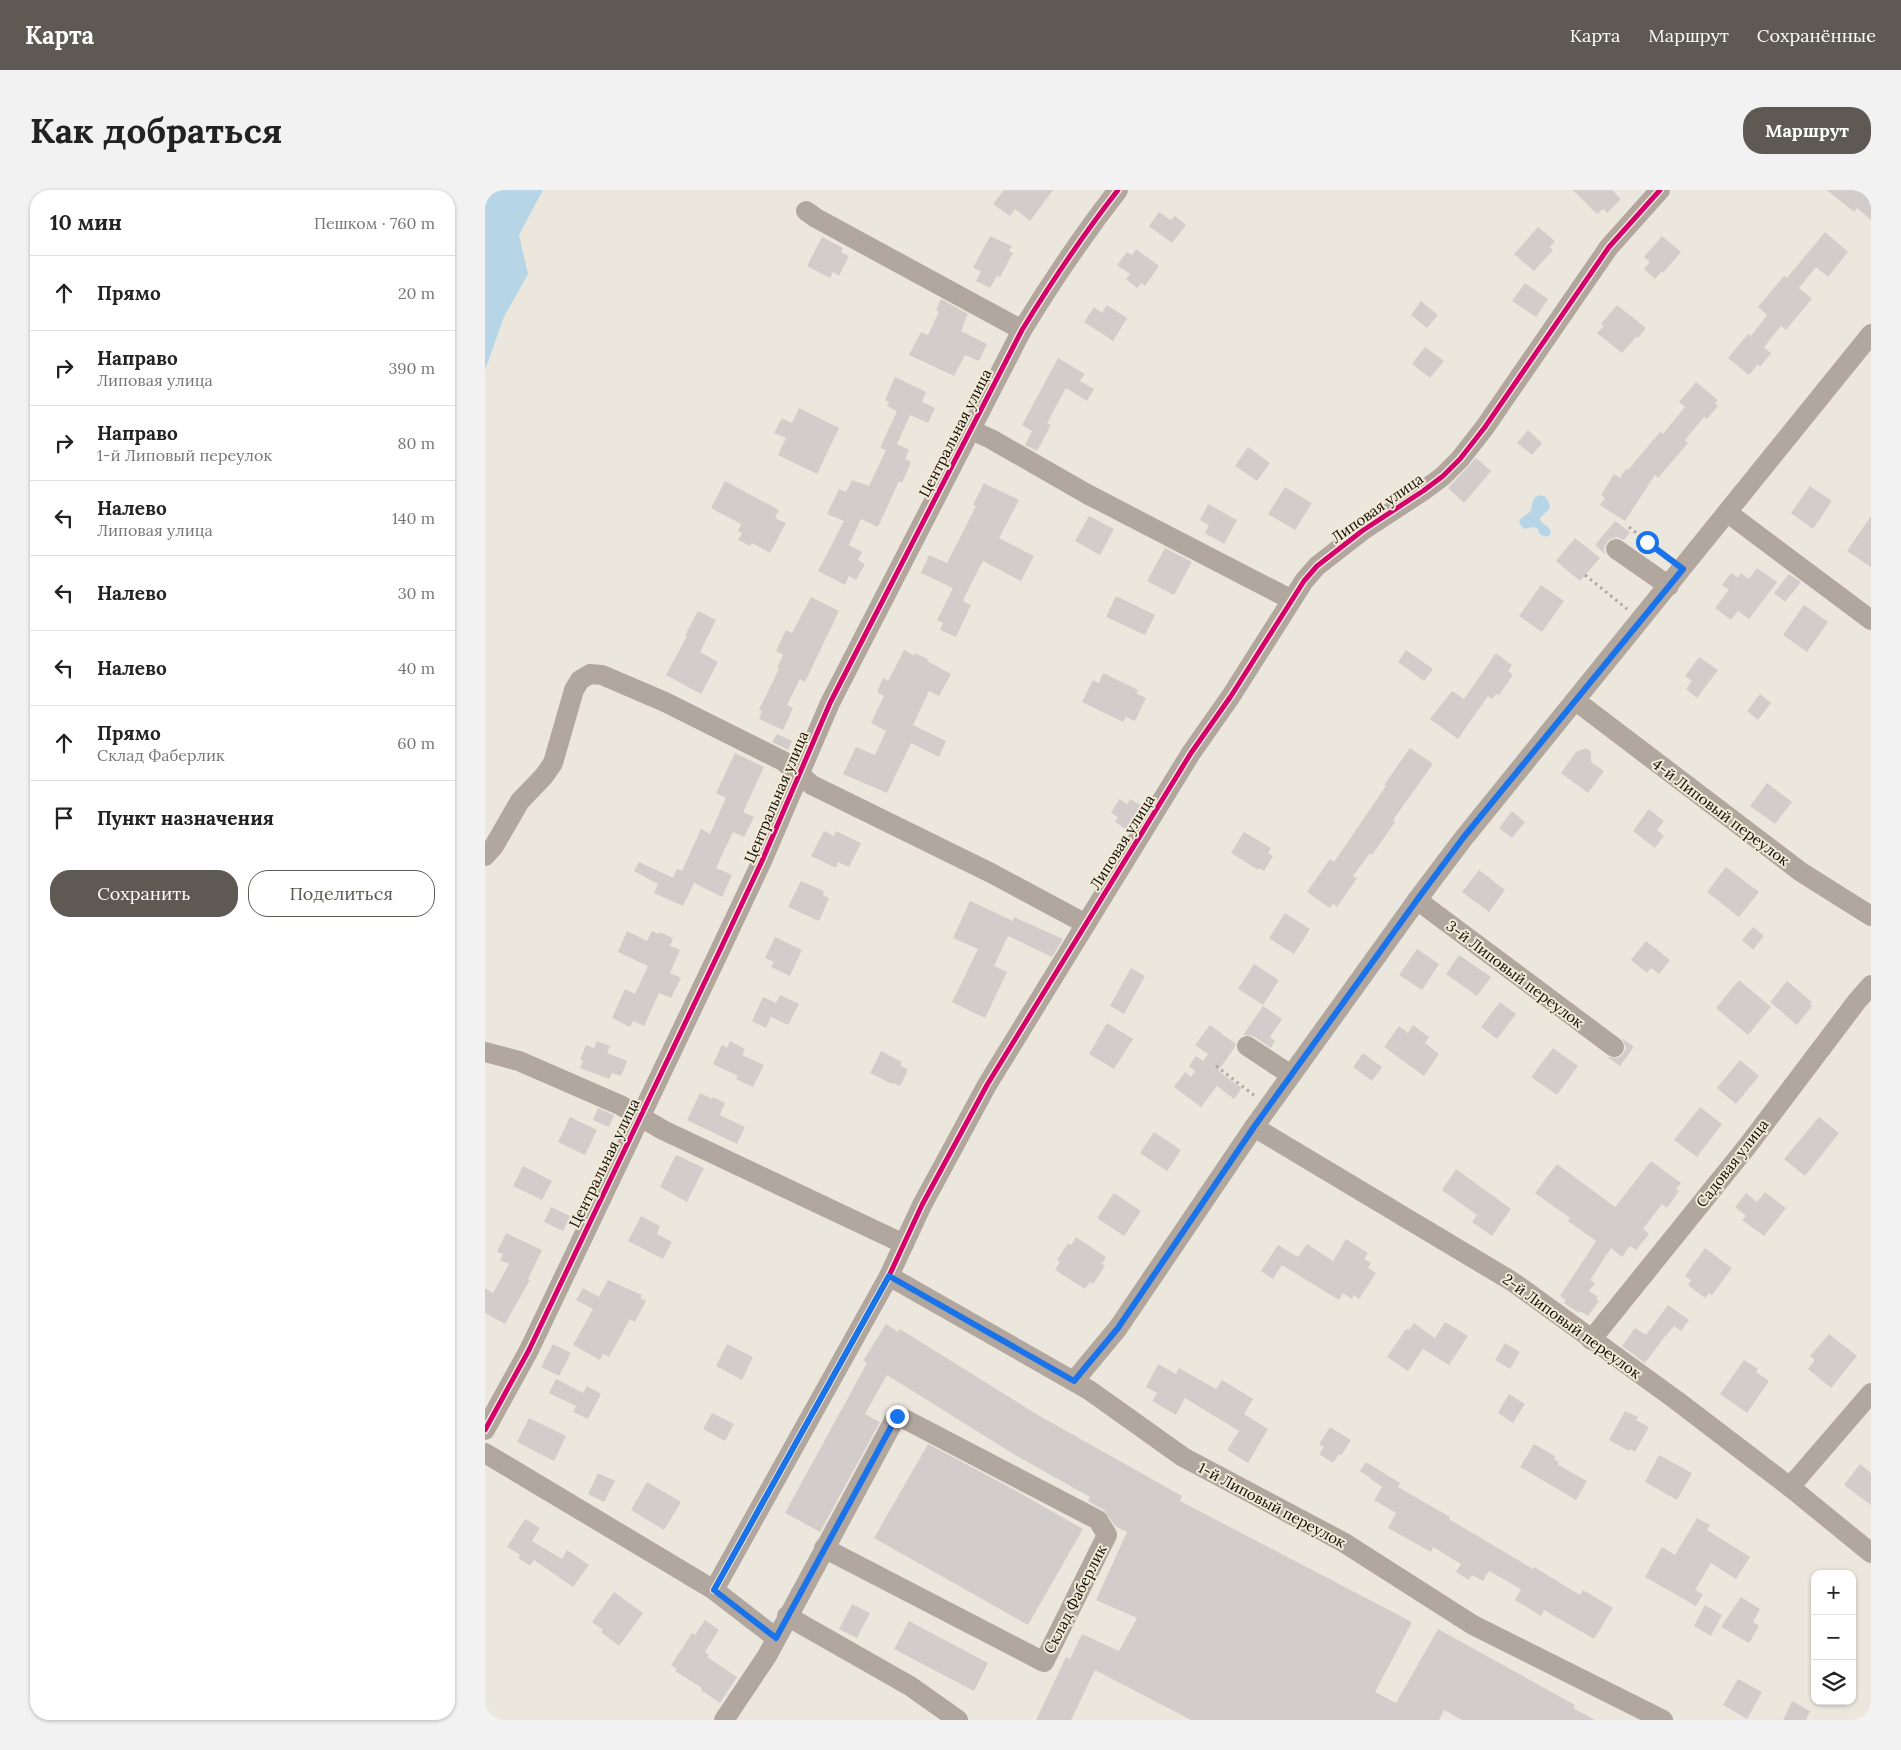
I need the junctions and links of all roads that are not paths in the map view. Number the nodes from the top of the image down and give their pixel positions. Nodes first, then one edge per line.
1 (1118, 190) edge
2 (1660, 190) edge
3 (806, 211) dead end
4 (1022, 330) junction
5 (1871, 334) edge
6 (971, 430) junction
7 (1728, 513) junction
8 (1616, 549) dead end
9 (1669, 586) junction
10 (1292, 600) junction
11 (1871, 620) edge
12 (1576, 701) junction
13 (799, 775) junction
14 (485, 856) edge
15 (1417, 900) junction
16 (1871, 916) edge
17 (1086, 924) junction
18 (1871, 985) edge
19 (1247, 1046) dead end
20 (1614, 1047) dead end
21 (485, 1052) edge
22 (1291, 1075) junction
23 (640, 1116) junction
24 (1254, 1127) junction
25 (905, 1244) junction
26 (889, 1276) junction
27 (1591, 1340) junction
28 (1074, 1381) junction
29 (1871, 1393) edge
30 (485, 1430) edge
31 (485, 1453) edge
32 (1790, 1487) junction
33 (824, 1548) junction
34 (1871, 1553) edge
35 (714, 1590) junction
36 (787, 1616) junction
37 (776, 1638) junction
38 (724, 1720) edge
39 (958, 1720) edge
40 (1663, 1720) edge

1 - 4 street, Центральная улица
2 - 10 street, Липовая улица
3 - 4 street
4 - 6 street, Центральная улица
5 - 7 street
6 - 10 street
6 - 13 street, Центральная улица
7 - 9 street
7 - 11 street
8 - 9 street
9 - 12 street
10 - 17 street, Липовая улица
12 - 15 street
12 - 16 street, 4-й Липовый переулок
13 - 14 street
13 - 17 street
13 - 23 street, Центральная улица
15 - 20 street, 3-й Липовый переулок
15 - 22 street
17 - 25 street, Липовая улица
18 - 27 street, Садовая улица
19 - 22 street
21 - 23 street
22 - 24 street
23 - 25 street
23 - 30 street, Центральная улица
24 - 27 street, 2-й Липовый переулок
24 - 28 street
25 - 26 street, Липовая улица
26 - 28 street, 1-й Липовый переулок
26 - 35 street, Липовая улица
27 - 32 street, 2-й Липовый переулок
28 - 40 street, 1-й Липовый переулок
29 - 32 street
31 - 35 street
32 - 34 street, 2-й Липовый переулок
33 - 33 street, Склад Фаберлик
33 - 36 street
35 - 37 street
36 - 37 street
36 - 39 street
37 - 38 street

